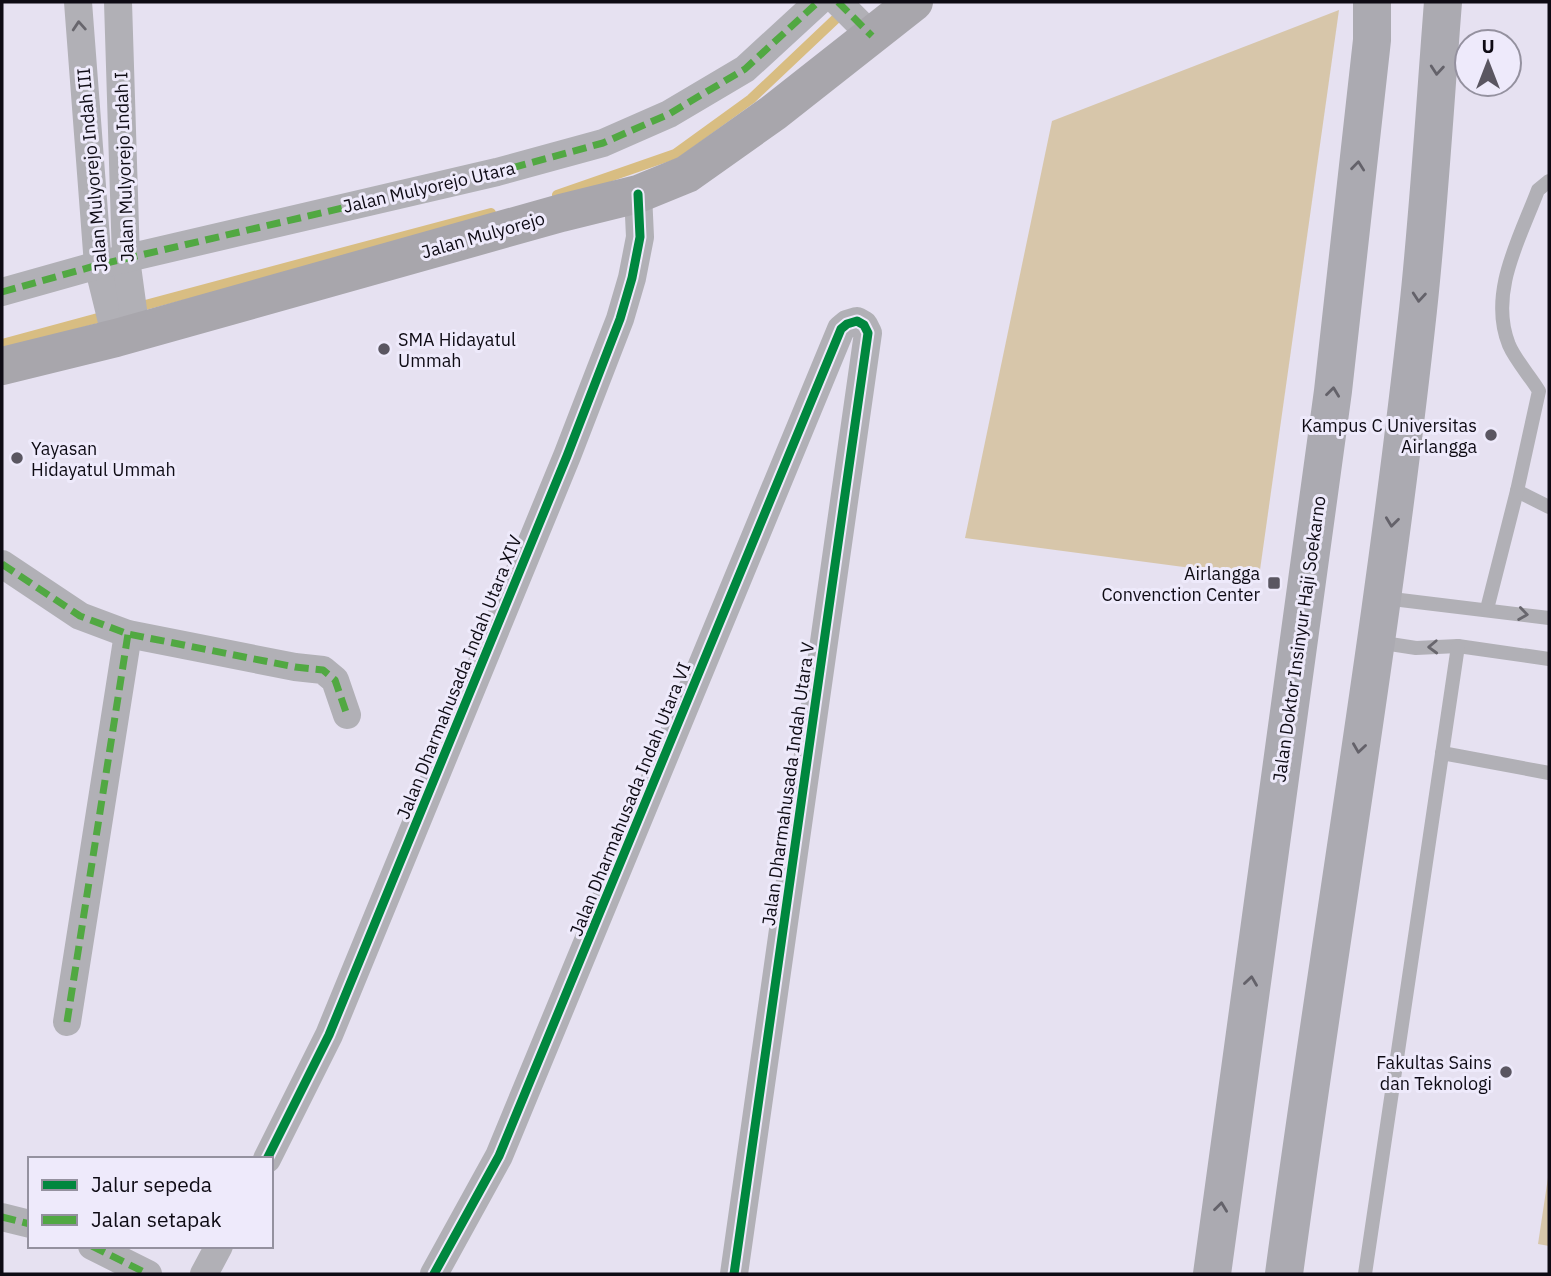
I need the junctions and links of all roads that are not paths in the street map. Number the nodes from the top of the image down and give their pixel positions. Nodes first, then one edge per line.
1 (78, 2) edge
2 (118, 2) edge
3 (914, 2) edge
4 (1372, 2) edge
5 (1443, 2) edge
6 (833, 3) edge
7 (868, 31) junction
8 (1549, 181) edge
9 (638, 194) junction
10 (113, 269) junction
11 (2, 292) edge
12 (124, 326) junction
13 (841, 329) joint
14 (2, 366) edge
15 (1517, 491) junction
16 (1549, 507) edge
17 (2, 564) edge
18 (1382, 598) junction
19 (1487, 608) junction
20 (1549, 618) edge
21 (128, 634) junction
22 (1375, 642) junction
23 (1458, 646) junction
24 (1549, 659) edge
25 (347, 715) dead end
26 (1442, 753) junction
27 (1549, 772) edge
28 (67, 1022) dead end
29 (268, 1157) edge
30 (2, 1217) edge
31 (28, 1224) edge
32 (96, 1248) edge
33 (218, 1248) edge
34 (148, 1274) edge
35 (204, 1274) edge
36 (434, 1274) edge
37 (734, 1274) edge
38 (1212, 1274) edge
39 (1284, 1274) edge
40 (1365, 1274) edge

10 -> 1 street, Jalan Mulyorejo Indah III
2 - 10 street, Jalan Mulyorejo Indah I
3 - 7 main road, Jalan Mulyorejo
38 -> 4 main road, Jalan Doktor Insinyur Haji Soekarno
5 -> 18 main road
6 - 7 street
6 - 10 street, Jalan Mulyorejo Utara
7 - 9 main road, Jalan Mulyorejo
8 - 15 lane
9 - 12 main road, Jalan Mulyorejo
9 - 29 street, Jalan Dharmahusada Indah Utara XIV
10 - 11 street, Jalan Mulyorejo Utara
10 - 12 street, Jalan Mulyorejo Indah III
12 - 14 main road, Jalan Mulyorejo
13 - 36 street, Jalan Dharmahusada Indah Utara VI
13 - 37 street, Jalan Dharmahusada Indah Utara V
15 - 16 lane
15 - 19 lane
17 - 21 street
18 - 19 lane
18 - 22 main road
19 -> 20 lane
21 - 25 street
21 - 28 street
23 -> 22 lane
22 -> 39 main road
23 - 24 lane
23 - 26 lane
26 - 27 lane
26 - 40 lane
30 - 31 street
32 - 34 street
33 - 35 street

